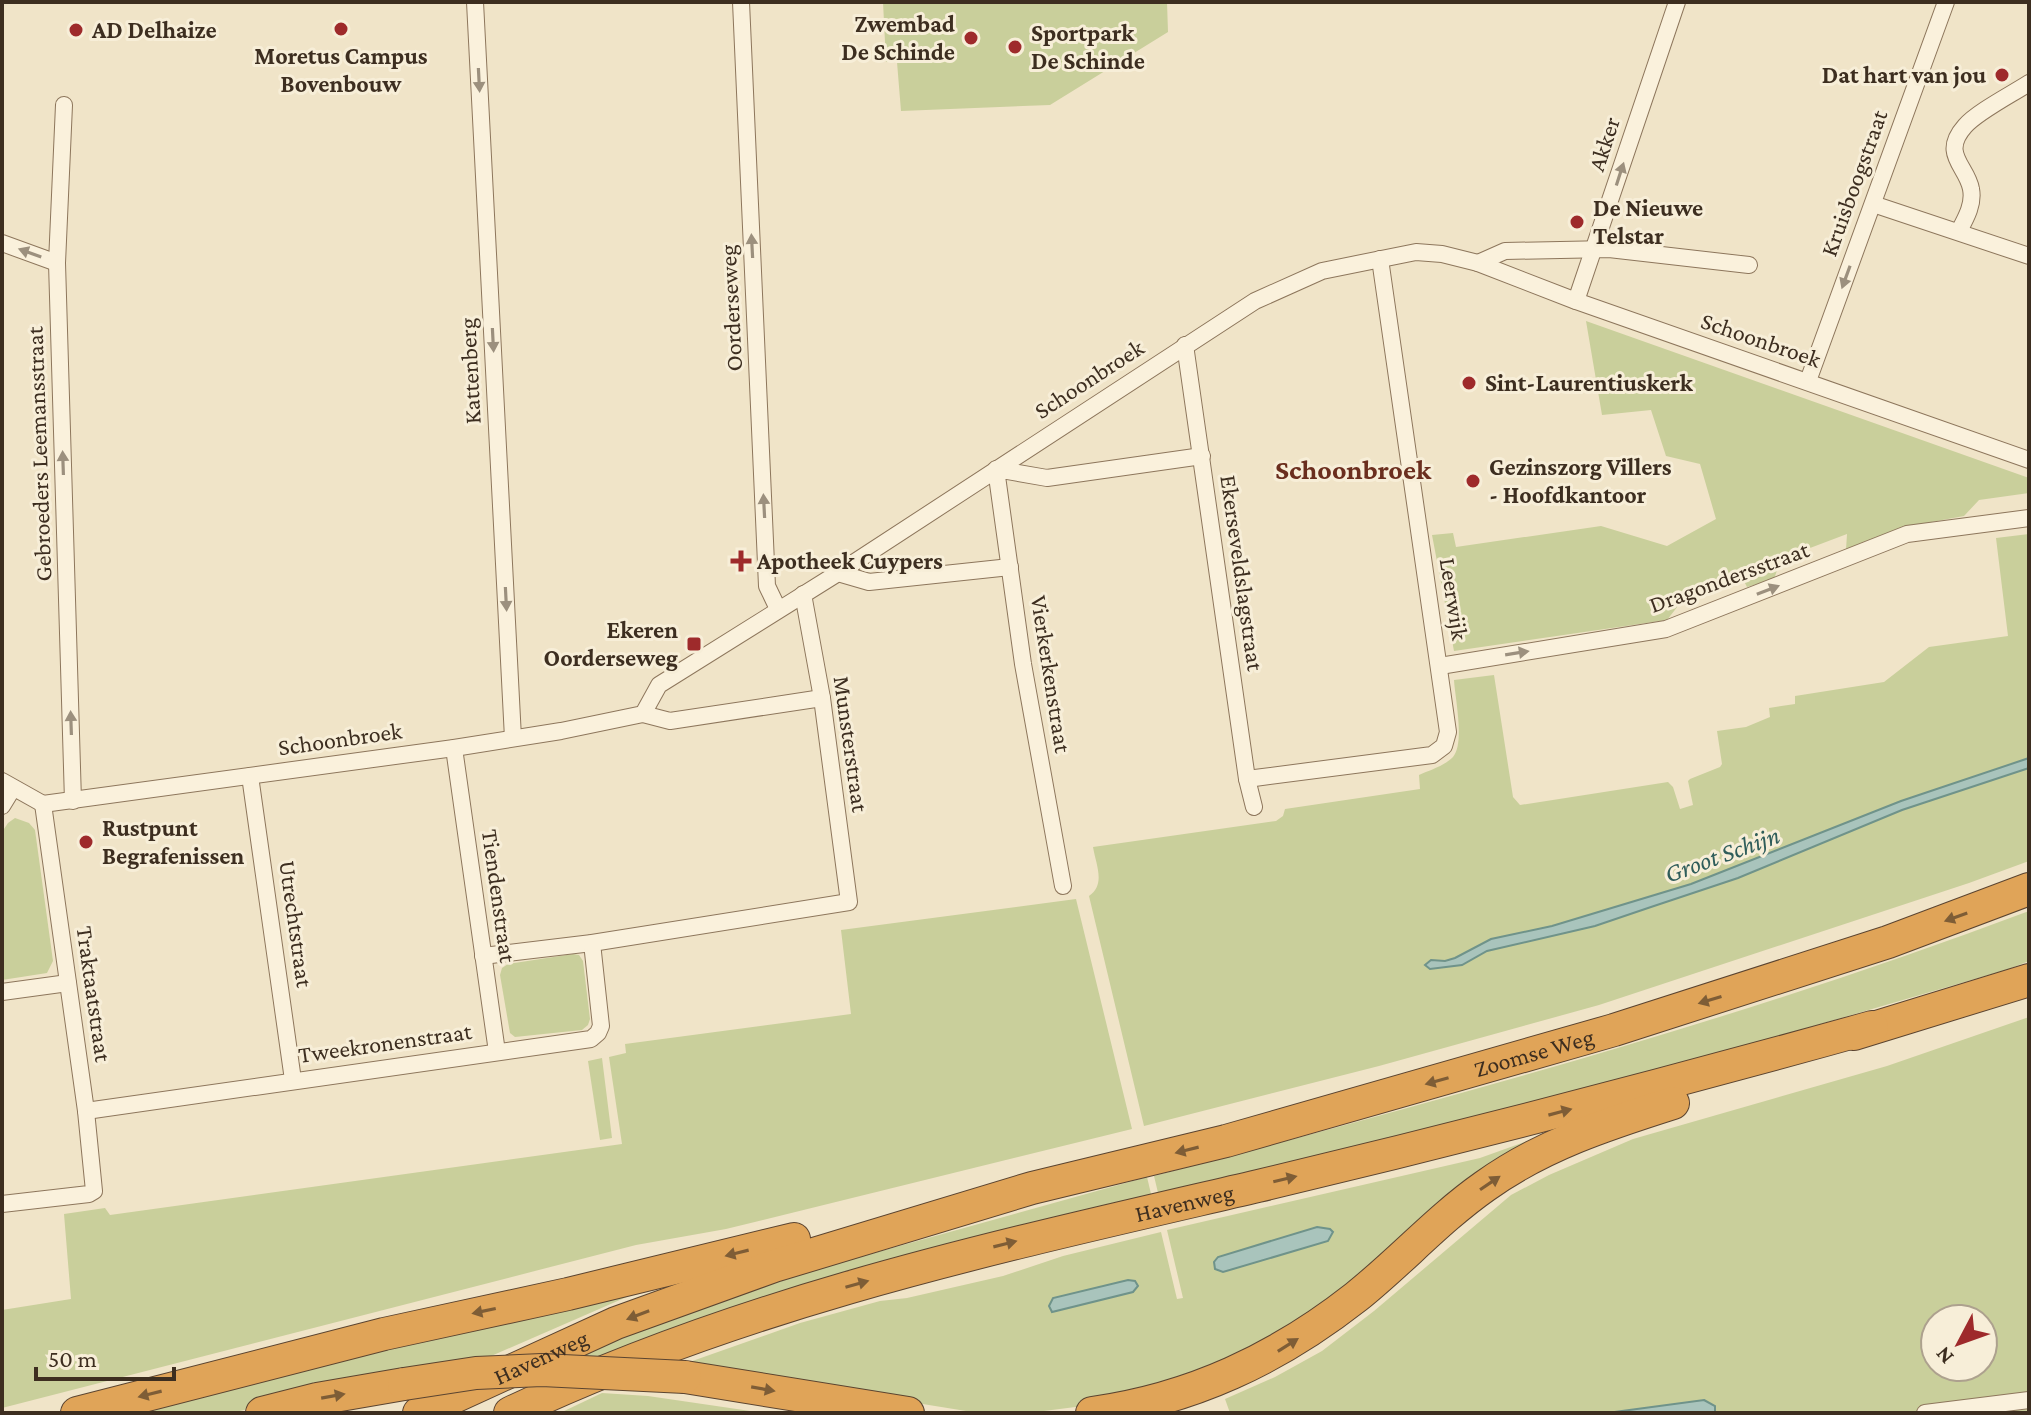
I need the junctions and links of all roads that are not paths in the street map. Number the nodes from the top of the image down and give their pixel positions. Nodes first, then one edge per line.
1 (475, 2) edge
2 (741, 2) edge
3 (1677, 2) edge
4 (1946, 2) edge
5 (2029, 83) edge
6 (64, 105) dead end
7 (1873, 204) junction
8 (1959, 231) junction
9 (2, 243) edge
10 (1595, 250) junction
11 (2029, 256) edge
12 (1380, 259) junction
13 (57, 263) junction
14 (1478, 263) junction
15 (1749, 265) dead end
16 (1576, 301) junction
17 (1185, 345) junction
18 (1808, 381) junction
19 (1202, 456) junction
20 (2029, 460) edge
21 (996, 469) junction
22 (2029, 518) edge
23 (1010, 567) junction
24 (838, 573) junction
25 (803, 594) junction
26 (778, 609) junction
27 (1440, 666) junction
28 (822, 698) junction
29 (643, 714) junction
30 (513, 738) junction
31 (454, 748) junction
32 (250, 776) junction
33 (1247, 779) junction
34 (8, 785) edge
35 (73, 801) junction
36 (43, 804) junction
37 (2, 806) edge
38 (1254, 807) dead end
39 (1063, 886) dead end
40 (2029, 889) edge
41 (592, 943) junction
42 (483, 956) junction
43 (2029, 980) edge
44 (68, 983) junction
45 (2, 992) edge
46 (1872, 1027) junction
47 (497, 1052) junction
48 (293, 1080) junction
49 (86, 1111) junction
50 (1032, 1188) junction
51 (2, 1204) edge
52 (2029, 1400) edge
53 (77, 1413) edge
54 (262, 1413) edge
55 (419, 1413) edge
56 (510, 1413) edge
57 (908, 1413) edge
58 (1092, 1413) edge
59 (1925, 1413) edge

1 -> 30 street, Kattenberg
26 -> 2 street, Oorderseweg
10 -> 3 street, Akker
4 - 7 street, Kruisboogstraat
5 - 8 street
6 - 13 street, Gebroeders Leemansstraat
7 - 8 street
7 -> 18 street, Kruisboogstraat
8 - 11 street
13 -> 9 street
10 - 14 street
10 - 15 street
10 - 16 street, Akker
12 - 14 street, Schoonbroek
12 - 17 street, Schoonbroek
12 - 27 street, Leerwijk
35 -> 13 street, Gebroeders Leemansstraat
14 - 16 street, Schoonbroek
16 - 18 street, Schoonbroek
17 - 19 street, Ekerseveldslagstraat
17 - 21 street, Schoonbroek
18 - 20 street, Schoonbroek
19 - 21 street
19 - 33 street, Ekerseveldslagstraat
21 - 23 street, Vierkerkenstraat
21 - 24 street, Schoonbroek
27 -> 22 street, Dragondersstraat
23 - 24 street
23 - 39 street, Vierkerkenstraat
24 - 25 street, Schoonbroek
25 - 26 street, Schoonbroek
25 - 28 street, Munsterstraat
26 - 29 street, Schoonbroek
27 - 33 street, Leerwijk
28 - 29 street, Schoonbroek
28 - 41 street, Munsterstraat
29 - 30 street, Schoonbroek
30 - 31 street, Schoonbroek
31 - 32 street, Schoonbroek
31 - 42 street, Tiendenstraat
32 - 35 street, Schoonbroek
32 - 48 street, Utrechtstraat
33 - 38 street, Ekerseveldslagstraat
34 - 36 street
34 - 37 street
35 - 36 street, Schoonbroek
36 - 44 street, Traktaatstraat
40 -> 50 highway, Zoomse Weg
41 - 42 street
41 - 47 street, Tweekronenstraat
42 - 47 street, Tiendenstraat
43 - 46 highway
44 - 45 street
44 - 49 street, Traktaatstraat
56 -> 46 highway, Havenweg
58 -> 46 highway
47 - 48 street, Tweekronenstraat
48 - 49 street, Tweekronenstraat
49 - 51 street, Traktaatstraat
50 -> 53 highway
50 -> 55 highway, Havenweg
52 - 59 street
54 -> 57 highway, bridge

